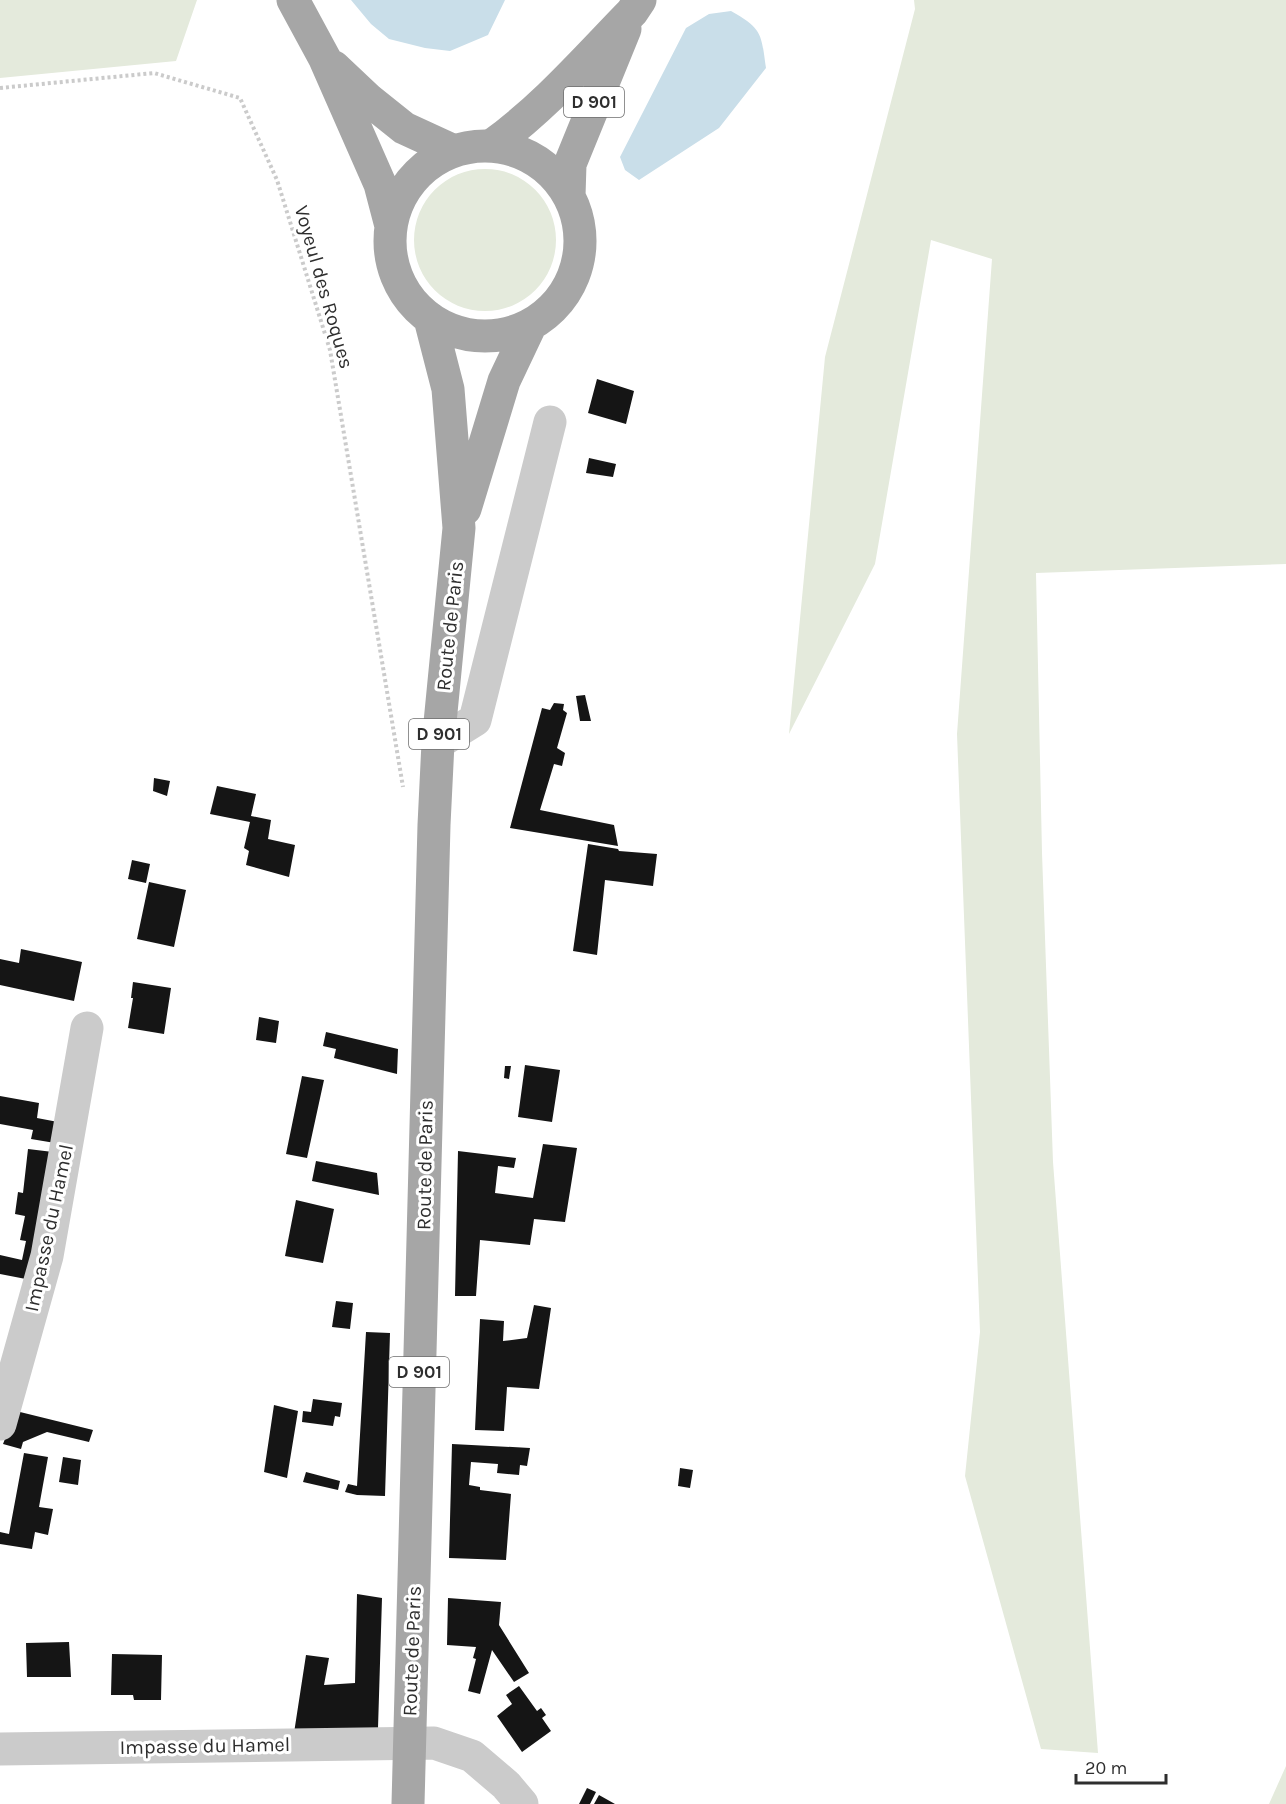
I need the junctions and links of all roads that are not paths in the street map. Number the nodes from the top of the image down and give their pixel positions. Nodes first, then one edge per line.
1 (293, 0) edge
2 (636, 6) edge
3 (325, 59) junction
4 (491, 146) junction
5 (454, 151) junction
6 (568, 196) junction
7 (391, 226) junction
8 (430, 319) junction
9 (531, 324) junction
10 (550, 422) dead end
11 (459, 528) junction
12 (438, 743) junction
13 (87, 1028) dead end
14 (0, 1424) edge
15 (409, 1744) junction
16 (0, 1749) edge
17 (408, 1804) edge
18 (522, 1804) edge

1 - 3 main road
2 - 4 main road, D 901
2 - 6 main road, D 901
3 - 5 main road
3 - 7 main road
4 - 5 main road
4 - 6 main road
5 - 7 main road
6 - 9 main road
7 - 8 main road
8 - 9 main road
8 - 11 main road, D 901
9 - 11 main road, D 901
10 - 12 street
11 - 12 main road, Route de Paris / D 901
12 - 15 main road, Route de Paris / D 901
13 - 14 street, Impasse du Hamel
15 - 16 street, Impasse du Hamel
15 - 17 main road, Route de Paris / D 901
15 - 18 street, Impasse du Hamel

